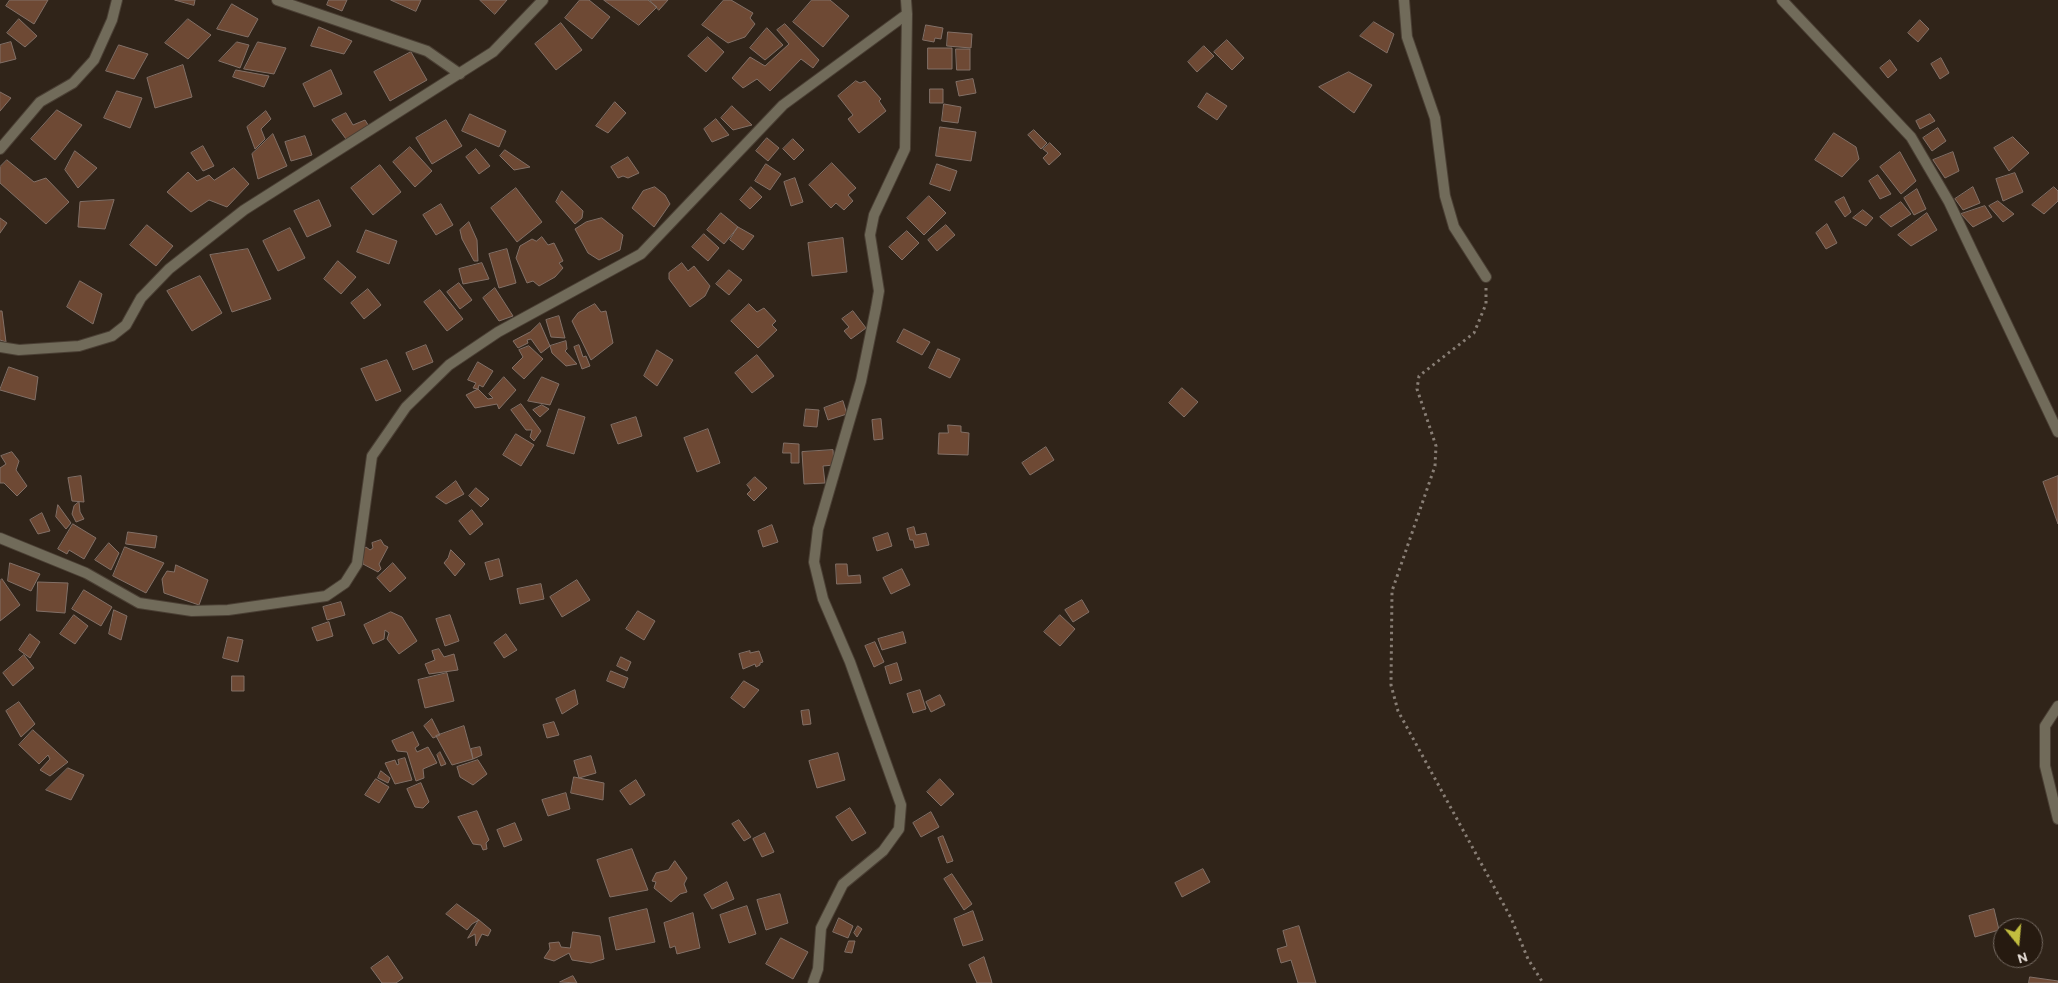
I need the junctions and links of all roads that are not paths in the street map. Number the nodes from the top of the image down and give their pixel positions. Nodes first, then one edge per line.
1 (117, 0) edge
2 (277, 0) edge
3 (543, 0) edge
4 (906, 0) edge
5 (1404, 0) edge
6 (1782, 0) edge
7 (907, 14) junction
8 (460, 74) junction
9 (0, 149) edge
10 (1486, 278) road end
11 (0, 347) edge
12 (2058, 432) edge
13 (0, 538) edge
14 (2058, 706) edge
15 (2058, 819) edge
16 (813, 983) edge

1 - 9 street
2 - 8 street
3 - 8 street
4 - 7 street
5 - 10 street
6 - 12 street
7 - 13 street
7 - 16 street
8 - 11 street
14 - 15 street

